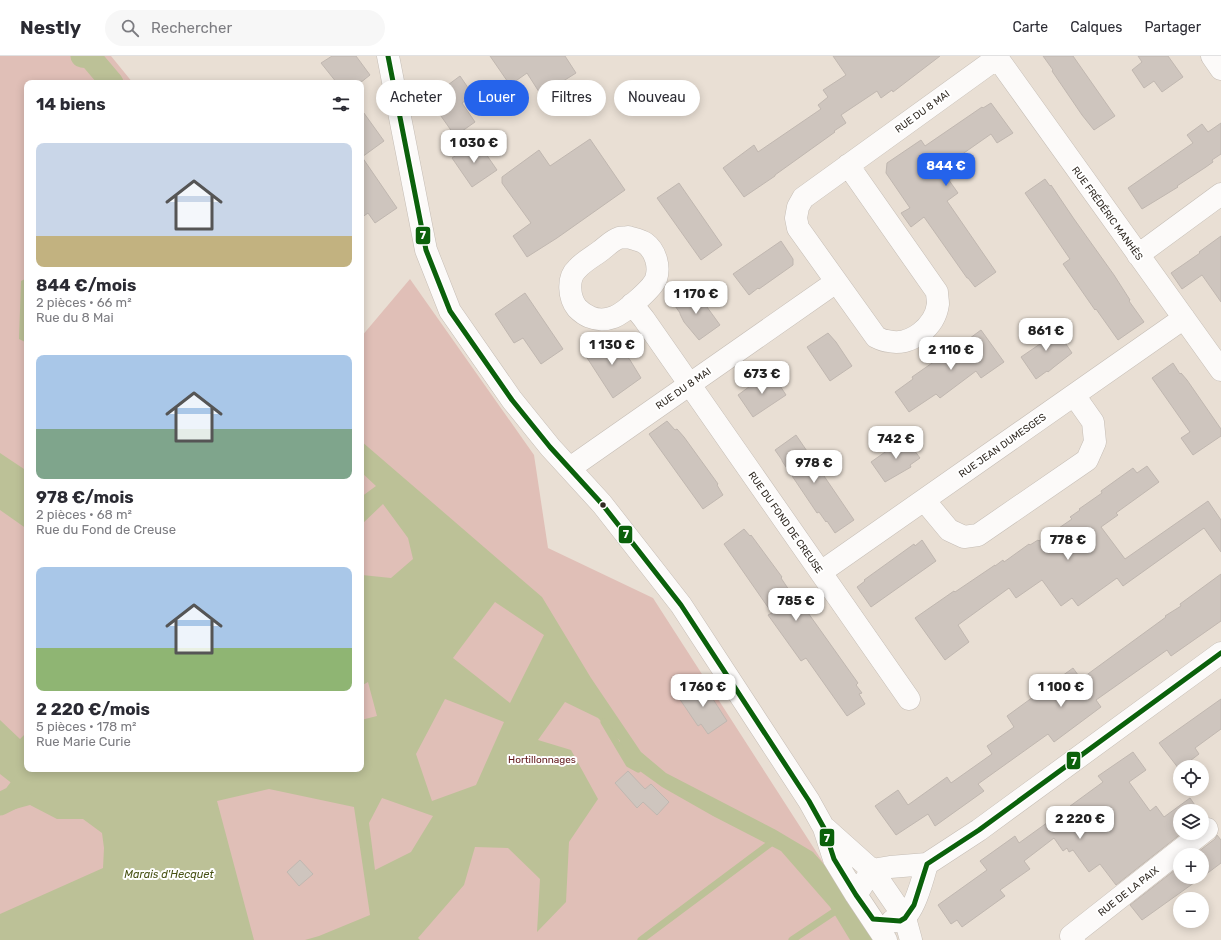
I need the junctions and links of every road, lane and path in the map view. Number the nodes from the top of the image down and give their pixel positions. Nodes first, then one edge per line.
1 (388, 56) edge
2 (1212, 56) edge
3 (996, 57) edge
4 (1221, 69) edge
5 (848, 165) junction
6 (1221, 194) edge
7 (1138, 255) junction
8 (836, 282) junction
9 (632, 304) dead end
10 (1184, 318) junction
11 (1221, 370) edge
12 (689, 384) junction
13 (1074, 395) junction
14 (570, 468) junction
15 (924, 500) junction
16 (821, 572) junction
17 (1221, 653) edge
18 (909, 699) dead end
19 (824, 828) junction
20 (1193, 840) edge
21 (927, 864) junction
22 (872, 870) junction
23 (856, 896) junction
24 (905, 918) junction
25 (873, 919) junction
26 (886, 940) edge
27 (911, 940) edge
28 (1074, 940) edge

1 - 14 street
2 - 4 street
3 - 5 street, RUE DU 8 MAI
3 - 7 street, RUE FRÉDÉRIC MANHÈS
5 - 8 street, RUE DU 8 MAI
5 - 8 street, RUE DU 8 MAI
6 - 7 street
7 - 10 street, RUE FRÉDÉRIC MANHÈS
8 - 12 street, RUE DU 8 MAI
9 - 12 street, RUE DU FOND DE CREUSE
10 - 11 street, RUE FRÉDÉRIC MANHÈS
10 - 13 street, RUE JEAN DUMESGES
12 - 14 street, RUE DU 8 MAI
12 - 16 street, RUE DU FOND DE CREUSE
13 - 15 street, RUE JEAN DUMESGES
13 - 15 street
14 - 19 street
15 - 16 street, RUE JEAN DUMESGES
16 - 18 street, RUE DU FOND DE CREUSE
17 - 21 street
19 - 22 street
19 - 23 street
20 - 28 street, RUE DE LA PAIX
21 - 22 street
21 - 24 street
22 - 23 street
22 - 24 street
23 - 25 street
24 - 25 street
24 - 27 street
25 - 26 street

